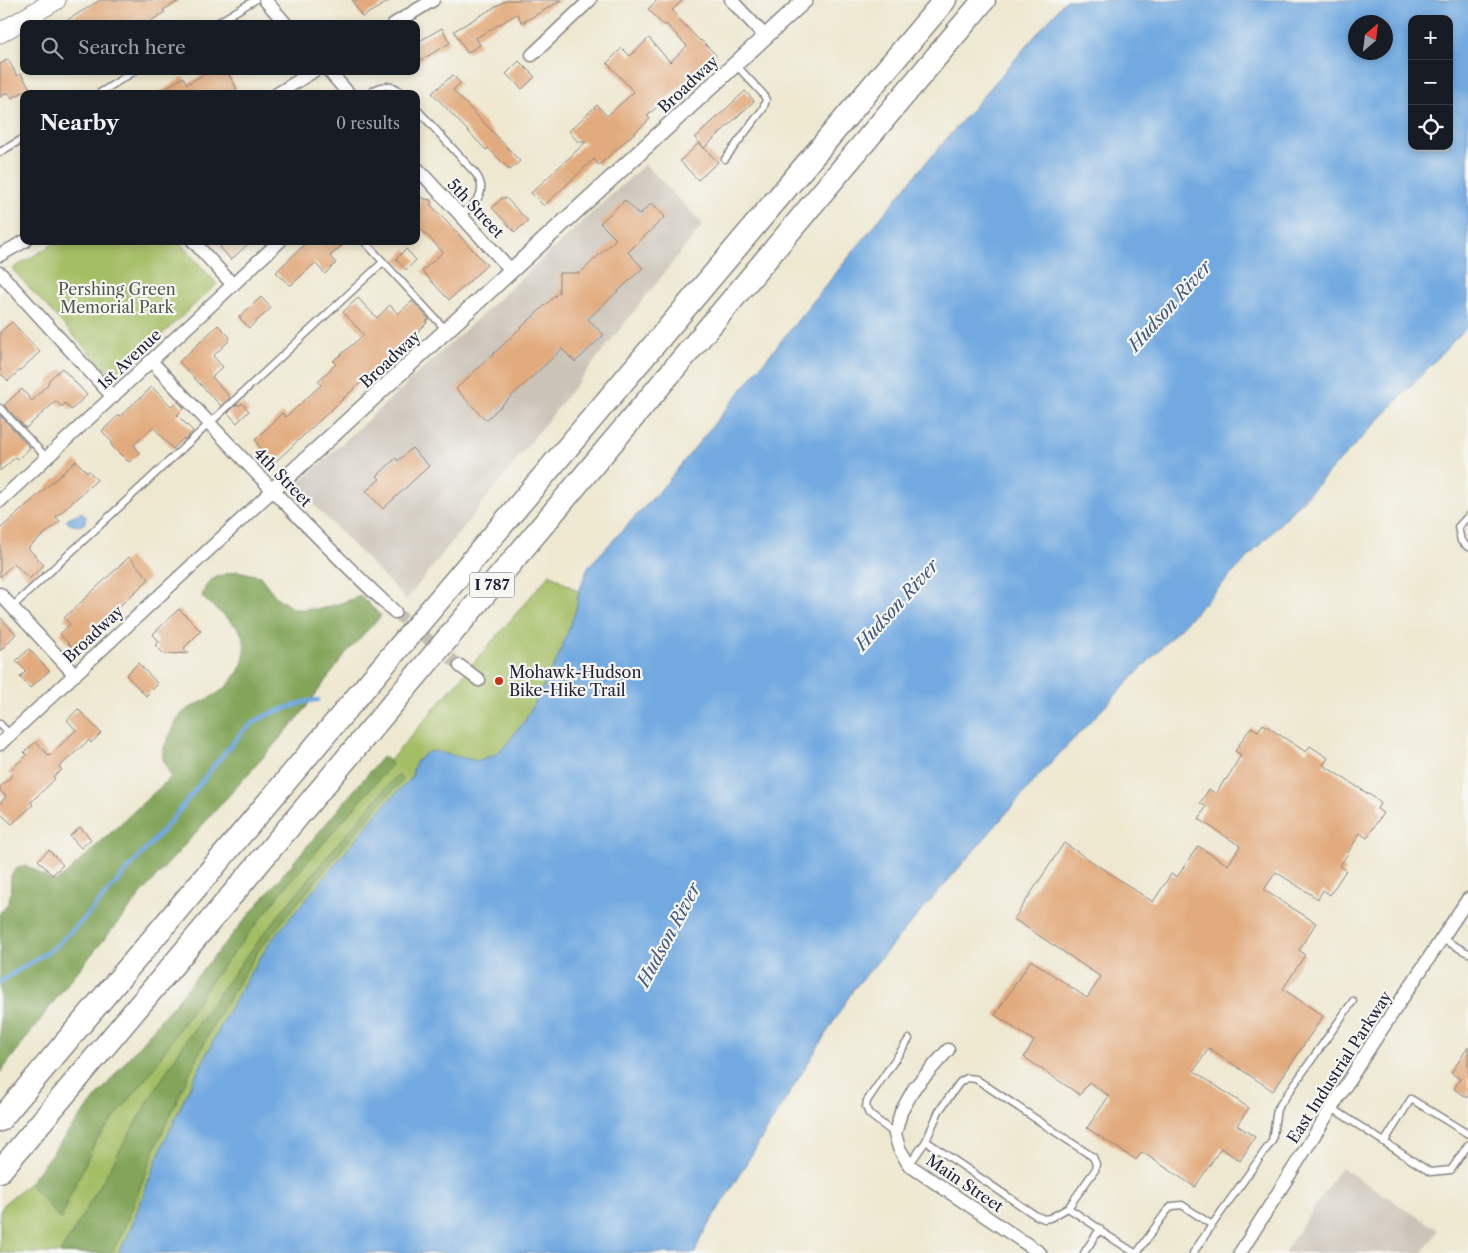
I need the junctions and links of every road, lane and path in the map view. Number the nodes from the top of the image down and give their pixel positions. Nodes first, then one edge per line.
1 (56, 0) edge
2 (255, 0) edge
3 (265, 0) edge
4 (433, 0) edge
5 (590, 0) edge
6 (731, 0) edge
7 (804, 0) edge
8 (945, 0) edge
9 (984, 0) edge
10 (22, 20) edge
11 (222, 20) edge
12 (282, 20) edge
13 (400, 20) edge
14 (20, 21) edge
15 (0, 33) edge
16 (765, 36) junction
17 (532, 55) dead end
18 (736, 64) junction
19 (129, 75) edge
20 (308, 75) edge
21 (333, 75) edge
22 (105, 90) edge
23 (283, 90) edge
24 (346, 90) edge
25 (374, 90) edge
26 (399, 90) edge
27 (420, 112) edge
28 (20, 140) edge
29 (0, 152) edge
30 (724, 159) dead end
31 (420, 171) edge
32 (461, 215) junction
33 (20, 244) edge
34 (197, 245) edge
35 (276, 245) edge
36 (368, 245) edge
37 (0, 255) edge
38 (383, 262) junction
39 (511, 270) junction
40 (0, 273) edge
41 (233, 285) junction
42 (446, 330) junction
43 (151, 361) junction
44 (113, 397) junction
45 (0, 408) edge
46 (210, 424) junction
47 (47, 458) junction
48 (273, 490) junction
49 (0, 501) edge
50 (1468, 516) edge
51 (1468, 547) edge
52 (0, 594) edge
53 (12, 607) junction
54 (395, 612) tunnel mouth
55 (460, 666) tunnel mouth
56 (74, 675) junction
57 (479, 680) dead end
58 (0, 724) edge
59 (10, 735) junction
60 (0, 744) edge
61 (1468, 899) edge
62 (1442, 939) junction
63 (1468, 953) edge
64 (1353, 1001) dead end
65 (910, 1039) dead end
66 (948, 1050) dead end
67 (1332, 1108) junction
68 (0, 1120) edge
69 (895, 1134) junction
70 (1468, 1134) edge
71 (926, 1141) junction
72 (1385, 1141) junction
73 (1468, 1145) edge
74 (909, 1165) junction
75 (0, 1171) edge
76 (1068, 1208) junction
77 (1212, 1225) junction
78 (1099, 1230) junction
79 (1040, 1253) edge
80 (1084, 1253) edge
81 (1136, 1253) edge
82 (1193, 1253) edge
83 (1240, 1253) edge

1 - 10 main road
2 - 11 lane
3 - 12 street
4 - 13 street
5 - 17 street
6 - 16 street
7 - 16 street, Broadway
8 - 68 highway, I 787
9 - 75 highway, I 787
14 - 15 main road
16 - 18 street, Broadway
18 - 30 lane
18 - 39 street, Broadway
19 - 22 lane
20 - 23 street
21 - 24 street
25 - 26 lane
27 - 32 lane
28 - 29 lane
31 - 32 street, 5th Street
32 - 39 street, 5th Street
33 - 37 street
34 - 41 street
35 - 41 street, 1st Avenue
36 - 38 lane
38 - 42 lane
38 - 46 lane
39 - 42 street, Broadway
40 - 44 street
41 - 43 street, 1st Avenue
42 - 48 street, Broadway
43 - 44 street, 1st Avenue
43 - 46 street, 4th Street
44 - 47 street, 1st Avenue
45 - 47 lane
46 - 48 street, 4th Street
46 - 53 lane
47 - 49 street, 1st Avenue
48 - 54 street, 4th Street
48 - 56 street, Broadway
50 - 51 lane
52 - 53 street
53 - 56 street
55 - 57 street
56 - 59 street, Broadway
58 - 59 lane
59 - 60 street, Broadway
61 - 62 street, East Industrial Parkway
62 - 63 lane
62 - 67 street, East Industrial Parkway
64 - 77 lane
65 - 69 lane
66 - 69 street
67 - 72 lane
67 - 83 street, East Industrial Parkway
69 - 74 street, Main Street
70 - 72 lane
71 - 74 lane
71 - 76 lane
71 - 76 lane
72 - 73 lane
74 - 79 street, Main Street
76 - 78 lane
77 - 81 lane
77 - 82 lane
78 - 80 lane
78 - 81 lane

